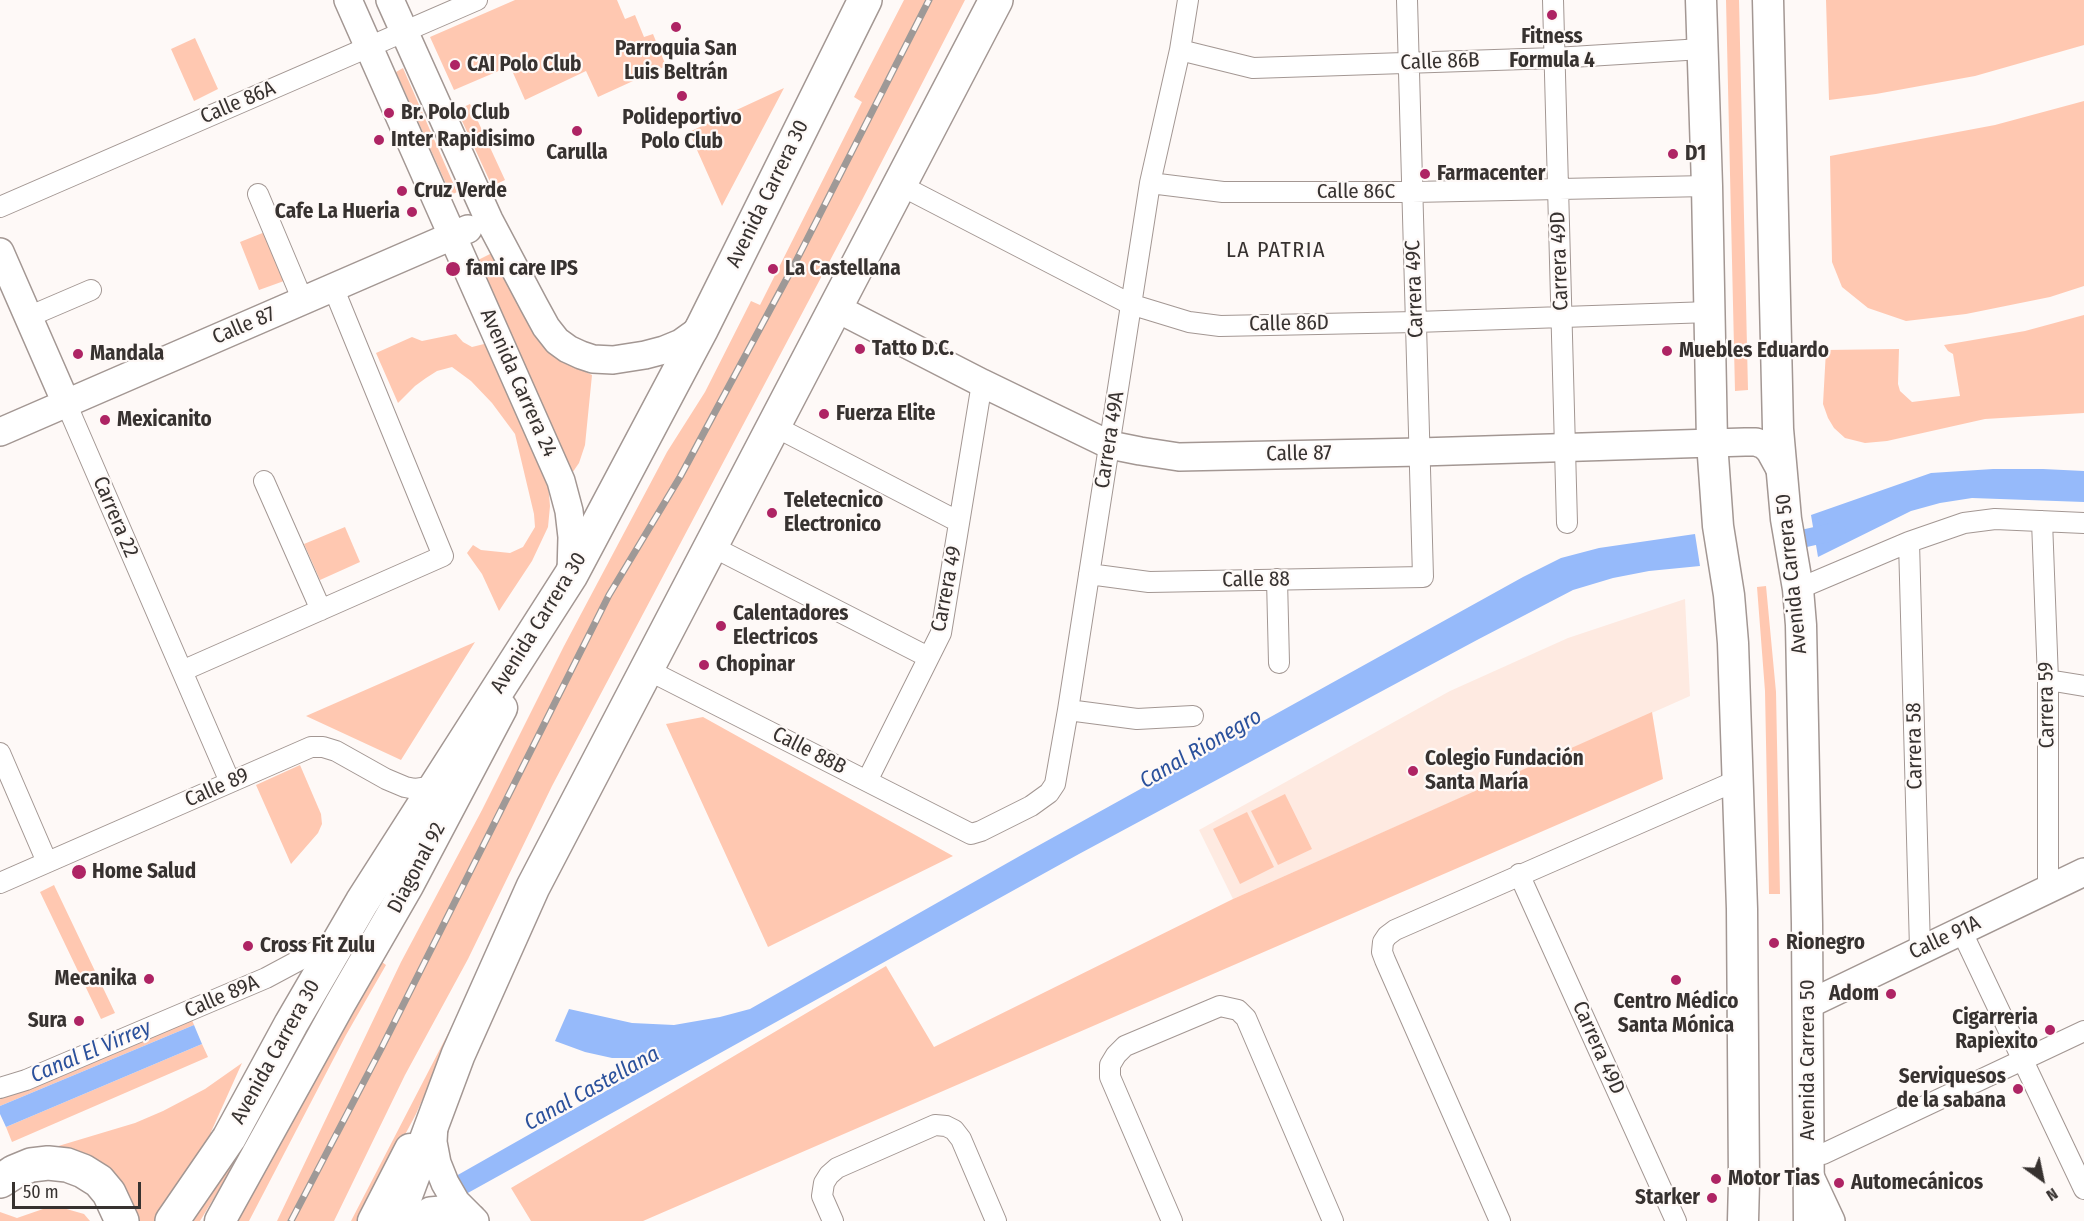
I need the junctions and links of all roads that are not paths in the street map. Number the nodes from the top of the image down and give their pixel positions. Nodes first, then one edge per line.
1 (348, 0) edge
2 (390, 0) edge
3 (477, 0) edge
4 (865, 0) edge
5 (996, 0) edge
6 (1188, 0) edge
7 (1407, 0) edge
8 (1553, 0) edge
9 (1701, 0) edge
10 (1768, 0) edge
11 (404, 32) junction
12 (369, 47) junction
13 (1702, 49) junction
14 (1180, 50) junction
15 (1555, 58) junction
16 (1409, 63) junction
17 (1150, 183) junction
18 (900, 185) junction
19 (1707, 186) junction
20 (1558, 190) junction
21 (1412, 192) junction
22 (258, 194) dead end
23 (0, 207) edge
24 (489, 220) junction
25 (453, 236) junction
26 (0, 252) edge
27 (333, 287) junction
28 (91, 290) dead end
29 (303, 300) junction
30 (1130, 304) junction
31 (836, 308) junction
32 (1710, 312) junction
33 (28, 317) junction
34 (1562, 318) junction
35 (1416, 322) junction
36 (702, 328) junction
37 (982, 383) junction
38 (66, 403) junction
39 (774, 426) junction
40 (0, 432) edge
41 (1712, 442) junction
42 (1110, 445) junction
43 (1565, 447) junction
44 (1420, 452) junction
45 (1781, 471) junction
46 (264, 481) dead end
47 (2042, 520) junction
48 (959, 522) junction
49 (1567, 523) dead end
50 (2084, 523) edge
51 (1909, 542) junction
52 (711, 546) junction
53 (1089, 574) junction
54 (571, 575) junction
55 (1423, 577) joint
56 (1276, 579) junction
57 (1798, 589) junction
58 (321, 610) junction
59 (928, 657) junction
60 (1279, 663) dead end
61 (646, 669) junction
62 (182, 671) junction
63 (2048, 680) junction
64 (2084, 686) edge
65 (1068, 710) junction
66 (1193, 716) dead end
67 (0, 753) edge
68 (1738, 780) junction
69 (867, 781) junction
70 (230, 782) junction
71 (436, 786) junction
72 (971, 834) joint
73 (47, 862) junction
74 (2084, 872) edge
75 (1519, 874) junction
76 (0, 883) edge
77 (2048, 889) junction
78 (1961, 930) junction
79 (340, 938) junction
80 (1920, 950) junction
81 (1807, 1005) junction
82 (2084, 1031) edge
83 (458, 1056) junction
84 (2023, 1061) junction
85 (0, 1088) edge
86 (434, 1120) junction
87 (1816, 1164) junction
88 (0, 1181) edge
89 (2084, 1189) edge
90 (473, 1220) edge
91 (122, 1221) edge
92 (172, 1221) edge
93 (220, 1221) edge
94 (373, 1221) edge
95 (396, 1221) edge
96 (415, 1221) edge
97 (833, 1221) edge
98 (996, 1221) edge
99 (1172, 1221) edge
100 (1333, 1221) edge
101 (1500, 1221) edge
102 (1676, 1221) edge
103 (1743, 1221) edge
104 (1809, 1221) edge
105 (1831, 1221) edge

1 - 12 street, Avenida Carrera 24
2 - 11 street
3 - 11 street, Calle 86A
4 - 36 highway, Avenida Carrera 30
5 - 18 highway
6 - 14 street, Carrera 49A
7 - 16 street, Carrera 49C
8 - 15 street, Carrera 49D
9 - 13 main road
10 - 45 main road, Avenida Carrera 50
11 - 12 street, Calle 86A
11 - 24 street
12 - 23 street, Calle 86A
12 - 25 street, Avenida Carrera 24
13 - 15 street, Calle 86B
13 - 19 main road
14 - 16 street, Calle 86B
14 - 17 street, Carrera 49A
15 - 16 street, Calle 86B
15 - 20 street, Carrera 49D
16 - 21 street, Carrera 49C
17 - 21 street, Calle 86C
17 - 30 street, Carrera 49A
18 - 30 street, Calle 86D
18 - 31 highway
19 - 20 street, Calle 86C
19 - 32 main road
20 - 21 street, Calle 86C
20 - 34 street, Carrera 49D
21 - 35 street, Carrera 49C
22 - 29 street
24 - 25 street, Calle 87
24 - 36 street
25 - 27 street, Calle 87
25 - 54 street, Avenida Carrera 24
26 - 33 street, Carrera 22
27 - 29 street, Calle 87
27 - 58 street
28 - 33 street
29 - 38 street, Calle 87
30 - 35 street, Calle 86D
30 - 42 street, Carrera 49A
31 - 37 street, Calle 87
31 - 39 highway
32 - 34 street, Calle 86D
32 - 41 main road
33 - 38 street, Carrera 22
34 - 35 street, Calle 86D
34 - 43 street, Carrera 49D
35 - 44 street, Carrera 49C
36 - 54 highway, Avenida Carrera 30
37 - 42 street, Calle 87
37 - 48 street, Carrera 49
38 - 40 street, Calle 87
38 - 62 street, Carrera 22
39 - 48 street
39 - 52 highway
41 - 43 street, Calle 87
41 - 45 street, Calle 87
41 - 68 main road
42 - 44 street, Calle 87
42 - 53 street, Carrera 49A
43 - 44 street, Calle 87
43 - 49 street, Carrera 49D
44 - 55 street, Carrera 49C
45 - 57 main road, Avenida Carrera 50
46 - 58 street
47 - 50 street
47 - 51 street
47 - 63 street, Carrera 59
48 - 59 street, Carrera 49
51 - 57 street
51 - 80 street, Carrera 58
52 - 59 street
52 - 61 highway
53 - 56 street, Calle 88
53 - 65 street, Carrera 49A
54 - 71 highway, Avenida Carrera 30
54 - 93 main road, Diagonal 92
55 - 56 street, Calle 88
56 - 60 street
57 - 81 main road, Avenida Carrera 50
58 - 62 street
59 - 69 street, Carrera 49
61 - 69 street, Calle 88B
61 - 83 highway
62 - 70 street, Carrera 22
63 - 64 street
63 - 77 street, Carrera 59
65 - 66 street
65 - 72 street, Carrera 49A
67 - 73 street
68 - 75 street
68 - 103 main road
69 - 72 street, Calle 88B
70 - 71 street, Calle 89
70 - 73 street, Calle 89
71 - 79 highway, Avenida Carrera 30
73 - 76 street, Calle 89
74 - 77 street, Calle 91A
75 - 101 street
75 - 102 street, Carrera 49D
77 - 78 street, Calle 91A
78 - 80 street, Calle 91A
78 - 84 street
79 - 85 street, Calle 89A
79 - 92 highway, Avenida Carrera 30
80 - 81 street, Calle 91A
81 - 87 main road, Avenida Carrera 50
82 - 84 street
83 - 86 highway
83 - 94 main road
84 - 87 street
84 - 89 street
86 - 90 street
86 - 95 highway
87 - 104 main road, Avenida Carrera 50
87 - 105 street
88 - 91 highway
90 - 96 street
97 - 98 street
99 - 100 street

